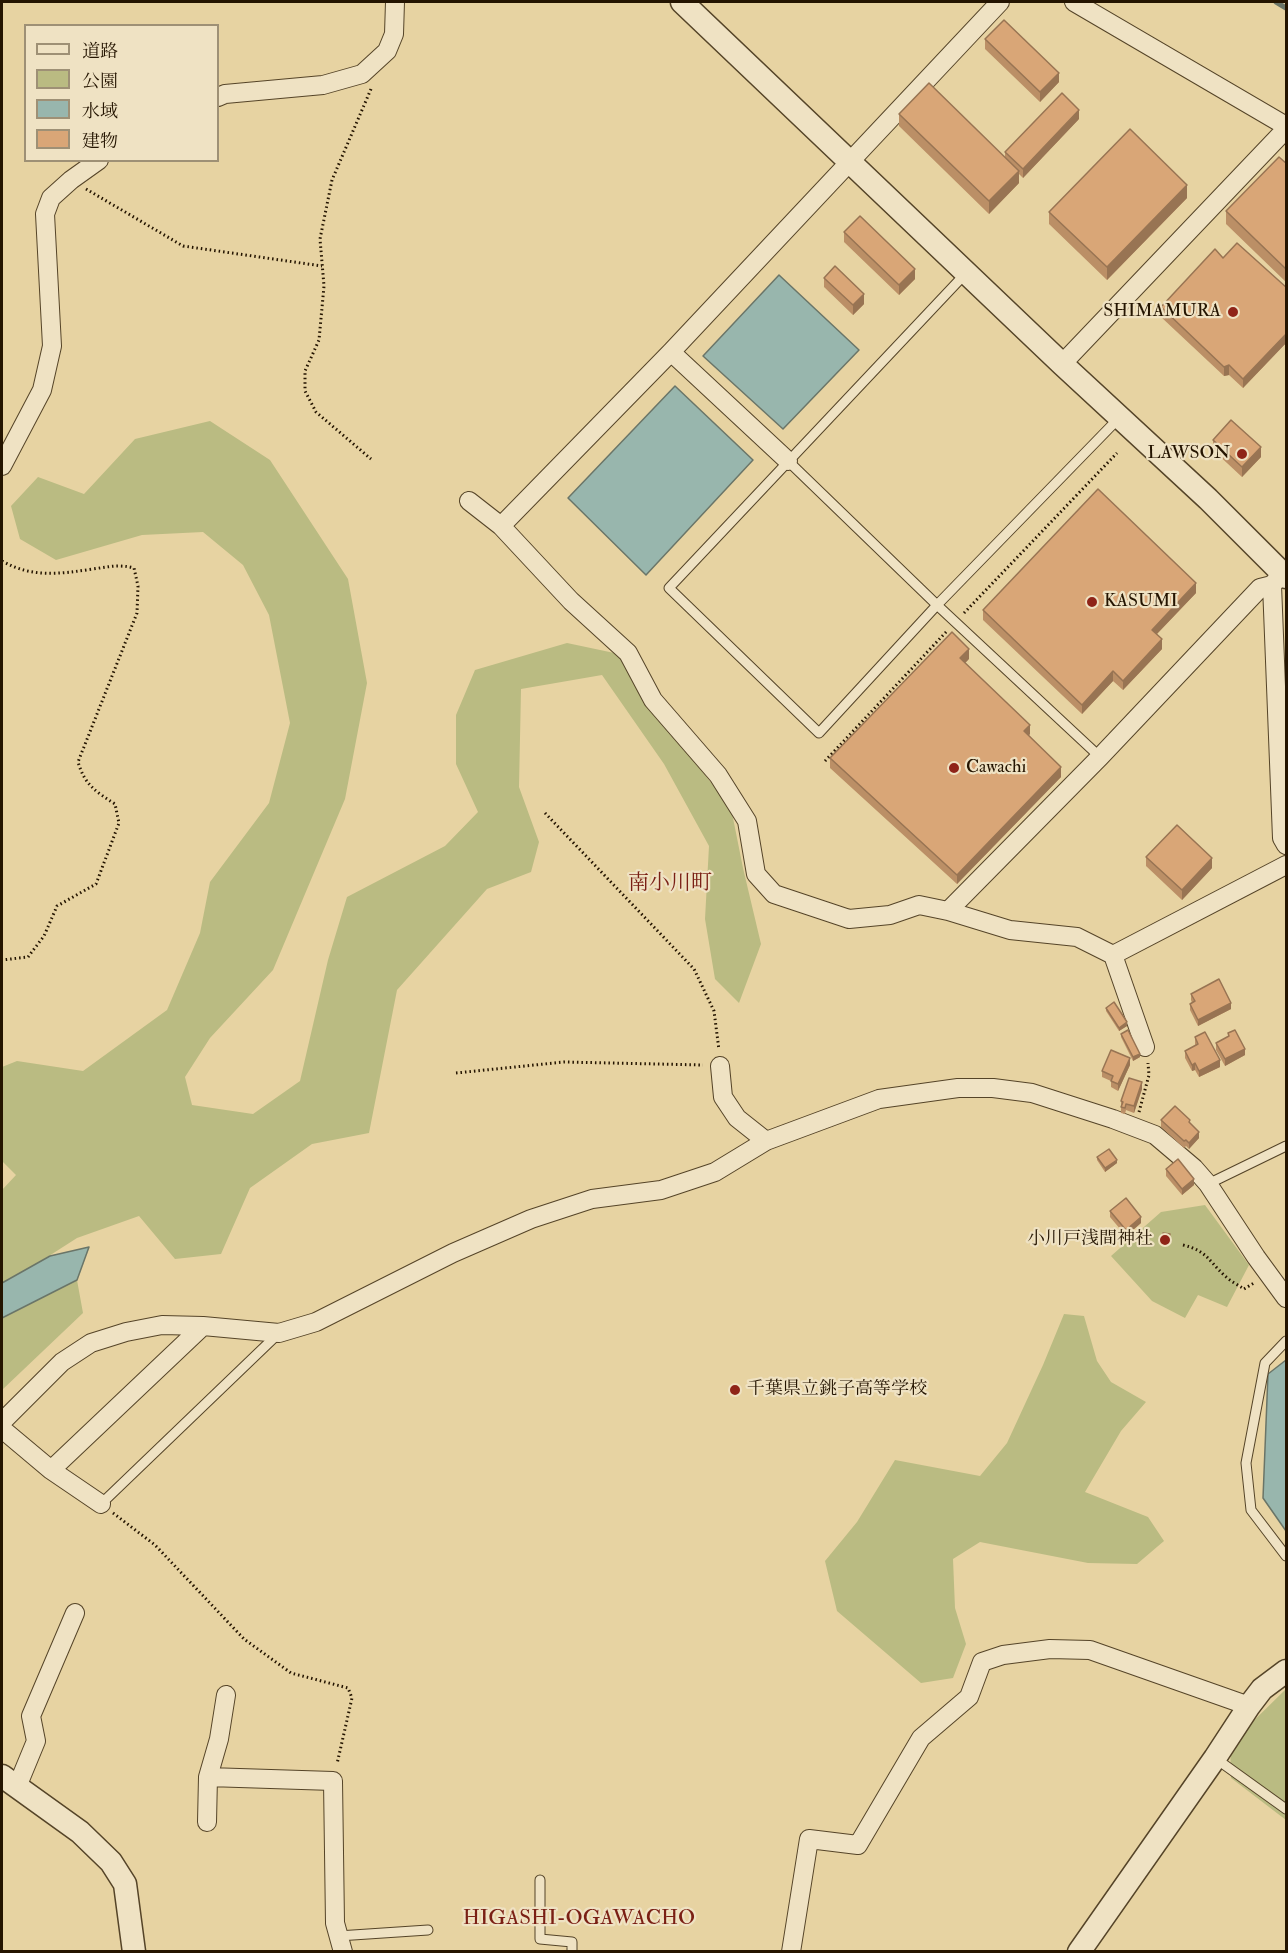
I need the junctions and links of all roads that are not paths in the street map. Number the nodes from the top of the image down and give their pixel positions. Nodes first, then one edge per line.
1 (395, 2) edge
2 (682, 2) edge
3 (1000, 2) edge
4 (1074, 2) edge
5 (219, 97) edge
6 (1287, 128) edge
7 (96, 162) edge
8 (850, 162) junction
9 (967, 272) junction
10 (671, 352) junction
11 (1062, 364) junction
12 (1119, 418) junction
13 (788, 461) junction
14 (2, 466) edge
15 (469, 501) dead end
16 (501, 526) junction
17 (1282, 576) edge
18 (937, 605) junction
19 (1100, 756) junction
20 (1287, 845) edge
21 (1287, 865) edge
22 (948, 911) junction
23 (1113, 955) junction
24 (1145, 1047) road end
25 (720, 1066) road end
26 (766, 1141) junction
27 (1287, 1146) edge
28 (1208, 1184) junction
29 (1287, 1298) edge
30 (202, 1326) junction
31 (279, 1333) junction
32 (1287, 1341) edge
33 (2, 1422) edge
34 (2, 1429) edge
35 (51, 1470) junction
36 (102, 1504) joint
37 (1287, 1557) edge
38 (75, 1613) dead end
39 (1287, 1671) edge
40 (226, 1695) dead end
41 (1249, 1706) junction
42 (1215, 1758) junction
43 (208, 1777) junction
44 (9, 1781) edge
45 (1287, 1809) edge
46 (207, 1821) dead end
47 (540, 1880) dead end
48 (428, 1930) dead end
49 (341, 1944) edge
50 (134, 1952) edge
51 (572, 1952) edge
52 (791, 1952) edge
53 (1079, 1952) edge

1 - 5 street
2 - 8 street
3 - 8 street
4 - 6 street
6 - 11 street
7 - 14 street
8 - 9 street
8 - 10 street
9 - 11 street
9 - 13 lane
10 - 13 street
10 - 16 street
11 - 12 street
12 - 17 street
12 - 18 lane
13 - 18 lane
13 - 18 lane
15 - 16 street
16 - 22 street
17 - 19 street
17 - 20 street
18 - 19 lane
19 - 22 street
21 - 23 street
22 - 23 street
23 - 24 street
25 - 26 street
26 - 28 street
26 - 31 street
27 - 28 lane
28 - 29 street
30 - 31 street
30 - 33 street
30 - 35 street
31 - 36 lane
32 - 37 lane
34 - 35 street
35 - 36 street
38 - 44 street
39 - 41 street
40 - 43 street
41 - 42 street
41 - 52 street
42 - 45 lane
42 - 53 street
43 - 46 street
43 - 49 street
44 - 50 street
47 - 51 lane
48 - 49 lane

